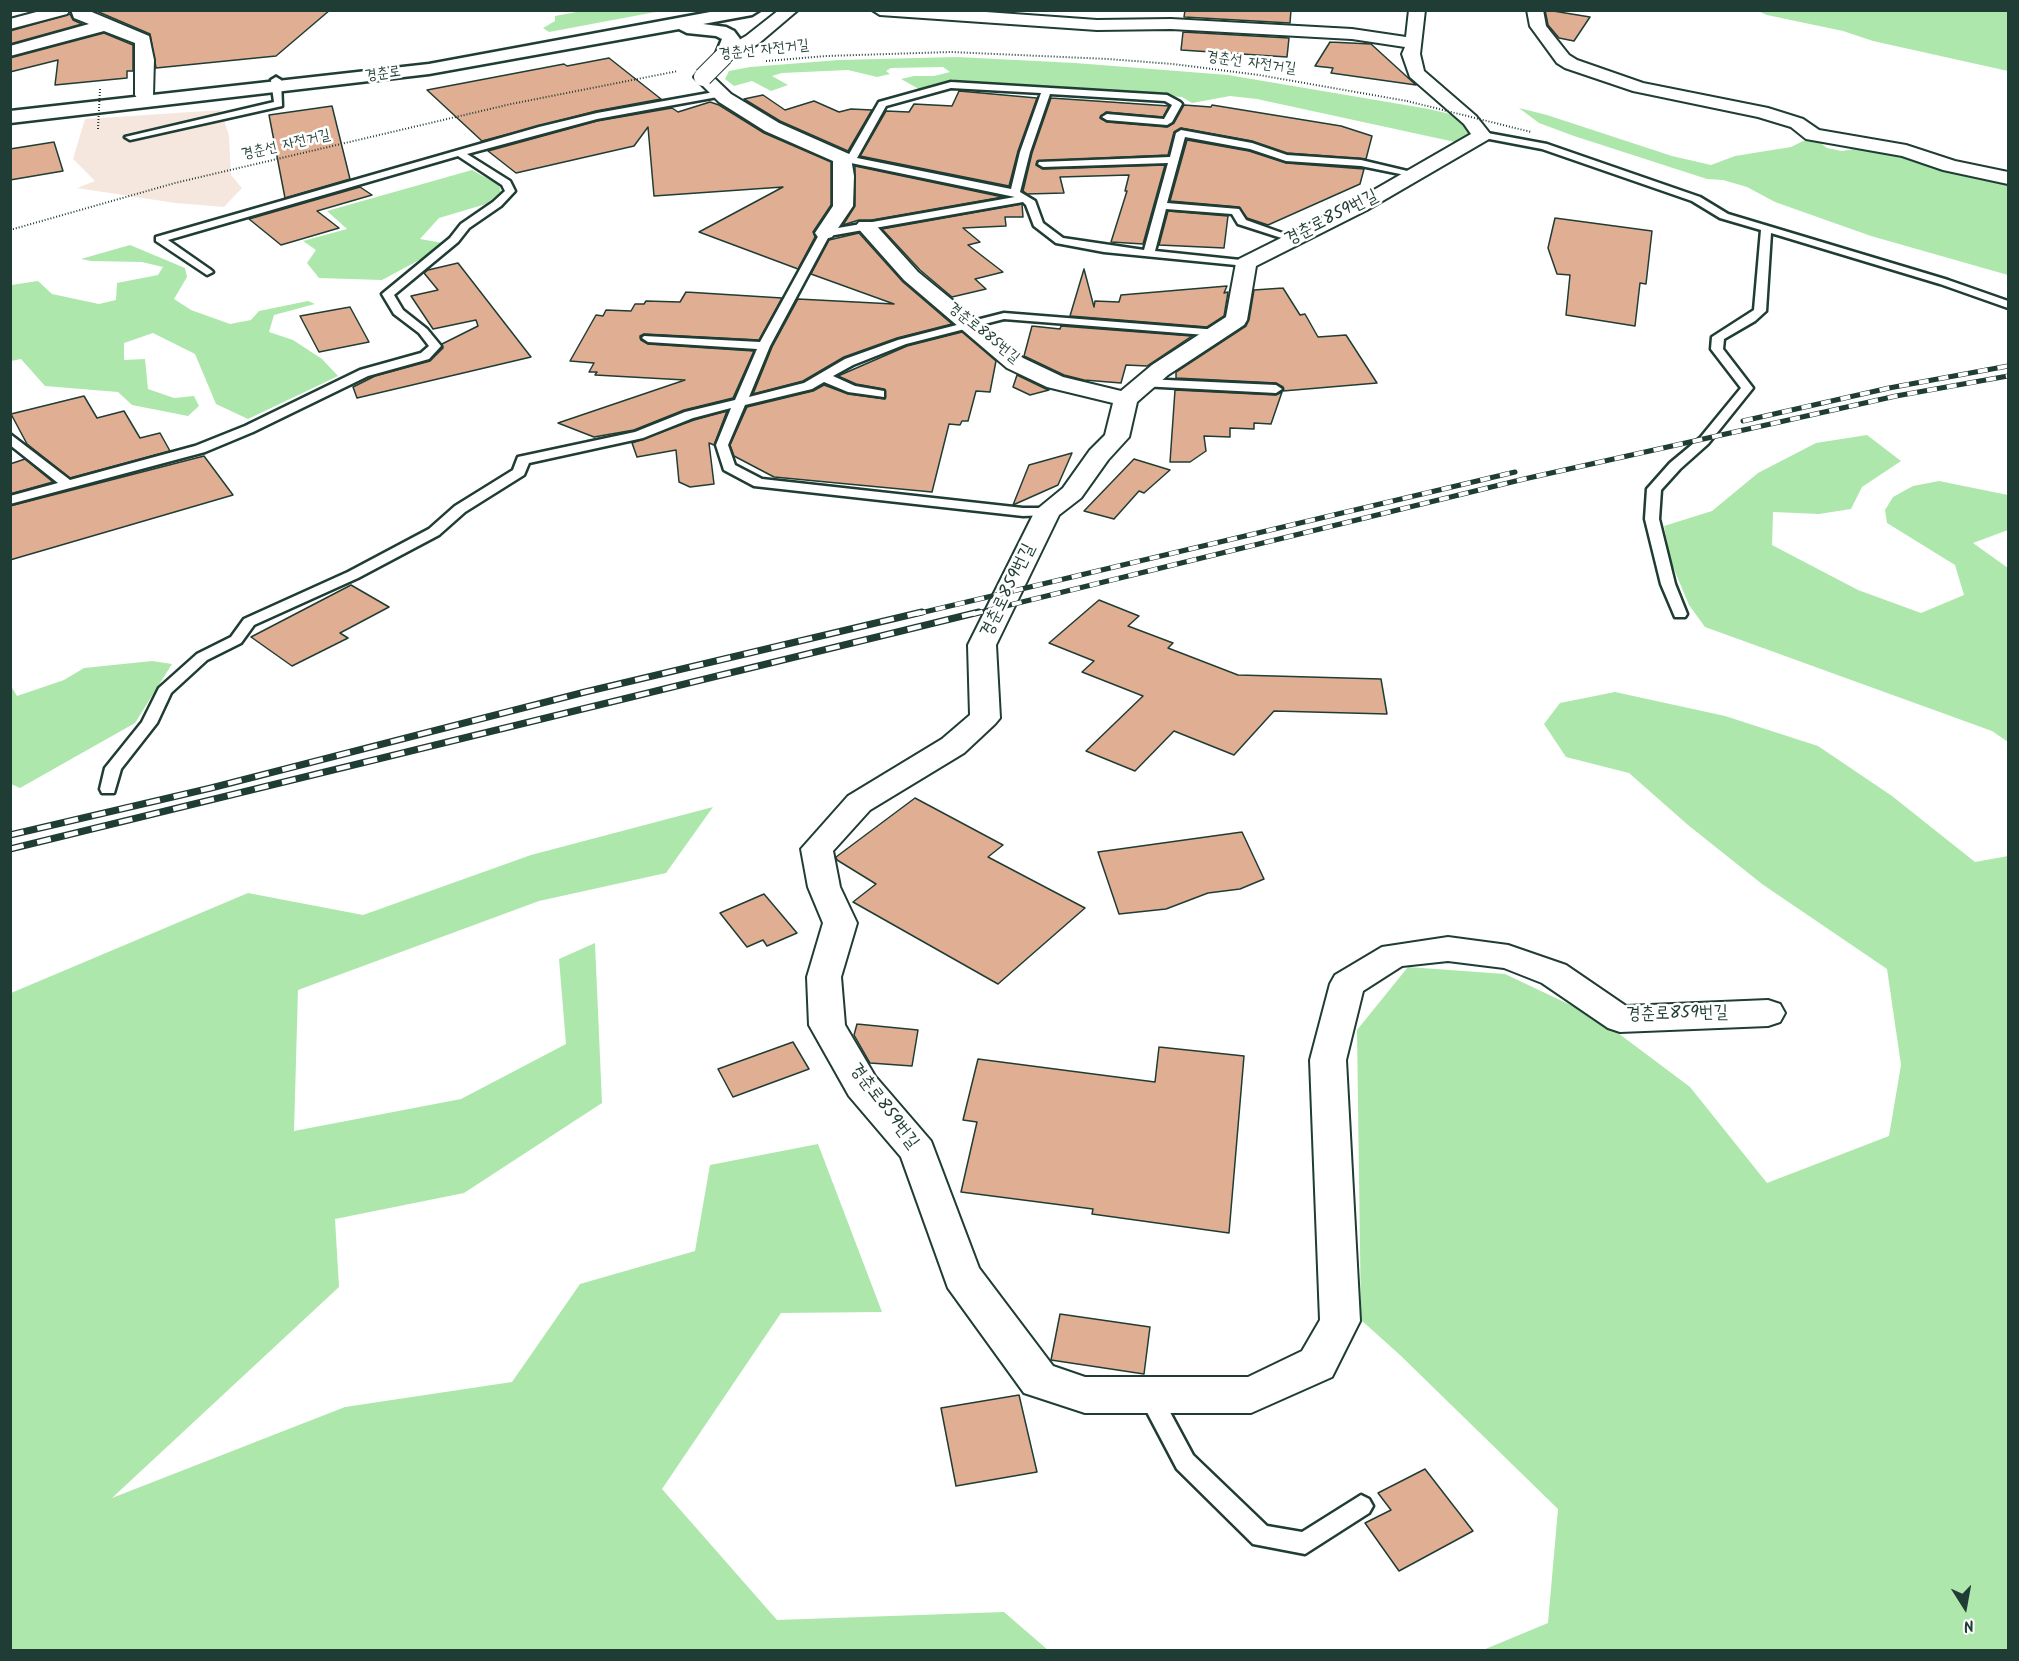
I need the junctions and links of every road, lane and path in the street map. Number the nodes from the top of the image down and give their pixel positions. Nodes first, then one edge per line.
1 (79, 10) edge
2 (709, 10) edge
3 (752, 10) edge
4 (790, 10) edge
5 (880, 10) edge
6 (1417, 10) edge
7 (1535, 10) edge
8 (61, 11) edge
9 (10, 24) edge
10 (105, 25) junction
11 (658, 27) junction
12 (1414, 43) junction
13 (10, 51) edge
14 (724, 56) junction
15 (766, 61) dead end
16 (683, 71) dead end
17 (277, 84) junction
18 (100, 89) dead end
19 (1046, 91) junction
20 (720, 94) junction
21 (144, 95) junction
22 (10, 109) edge
23 (1107, 117) dead end
24 (10, 119) edge
25 (98, 129) dead end
26 (1531, 132) dead end
27 (1482, 135) junction
28 (130, 137) dead end
29 (459, 153) junction
30 (847, 159) junction
31 (1174, 160) junction
32 (1043, 164) dead end
33 (1415, 174) junction
34 (2008, 178) edge
35 (1020, 196) junction
36 (1161, 206) junction
37 (866, 226) junction
38 (1766, 228) junction
39 (10, 230) edge
40 (825, 233) junction
41 (1294, 239) junction
42 (1149, 253) junction
43 (1246, 263) junction
44 (207, 272) dead end
45 (2008, 305) edge
46 (968, 324) junction
47 (1218, 333) junction
48 (648, 338) dead end
49 (764, 346) junction
50 (824, 377) junction
51 (1276, 389) dead end
52 (1135, 391) junction
53 (880, 394) dead end
54 (740, 404) junction
55 (10, 438) edge
56 (67, 484) junction
57 (10, 501) edge
58 (1048, 511) junction
59 (1680, 614) dead end
60 (108, 789) dead end
61 (1768, 1013) dead end
62 (1149, 1395) junction
63 (1361, 1506) dead end

1 - 10 street
2 - 17 street, 경춘로
3 - 11 street, 경춘로
4 - 14 street
5 - 12 street
6 - 12 street
7 - 34 street
8 - 9 street
10 - 13 street
10 - 21 street
11 - 14 street
11 - 17 street, 경춘로
12 - 27 street
14 - 20 street, bridge
15 - 26 path, 경춘선 자전거길, bridge
16 - 39 path, 경춘선 자전거길
17 - 21 street, 경춘로
17 - 24 street, 경춘로
17 - 28 lane
18 - 25 path, bridge
19 - 23 lane
19 - 30 lane
19 - 35 lane
20 - 29 lane
20 - 30 street
21 - 22 street, 경춘로
27 - 33 street, 경춘로859번길
27 - 38 lane
29 - 44 lane
29 - 56 lane
30 - 35 lane
30 - 40 street
31 - 32 lane
31 - 33 lane
31 - 36 lane
33 - 41 street, 경춘로859번길
35 - 37 lane
35 - 42 lane
36 - 41 lane
36 - 42 lane
37 - 40 lane
37 - 46 street, 경춘로885번길
38 - 45 lane
38 - 59 lane
40 - 49 lane
41 - 43 street, 경춘로859번길
42 - 43 lane
43 - 47 street
46 - 47 lane
46 - 50 lane
46 - 52 street, 경춘로885번길
47 - 52 street
48 - 49 lane
49 - 54 lane
50 - 53 lane
50 - 54 lane
51 - 52 lane
52 - 58 street, 경춘로859번길
54 - 58 lane
54 - 60 lane
55 - 56 lane
56 - 57 lane
58 - 62 street, 경춘로859번길
61 - 62 street, 경춘로859번길
62 - 63 lane

